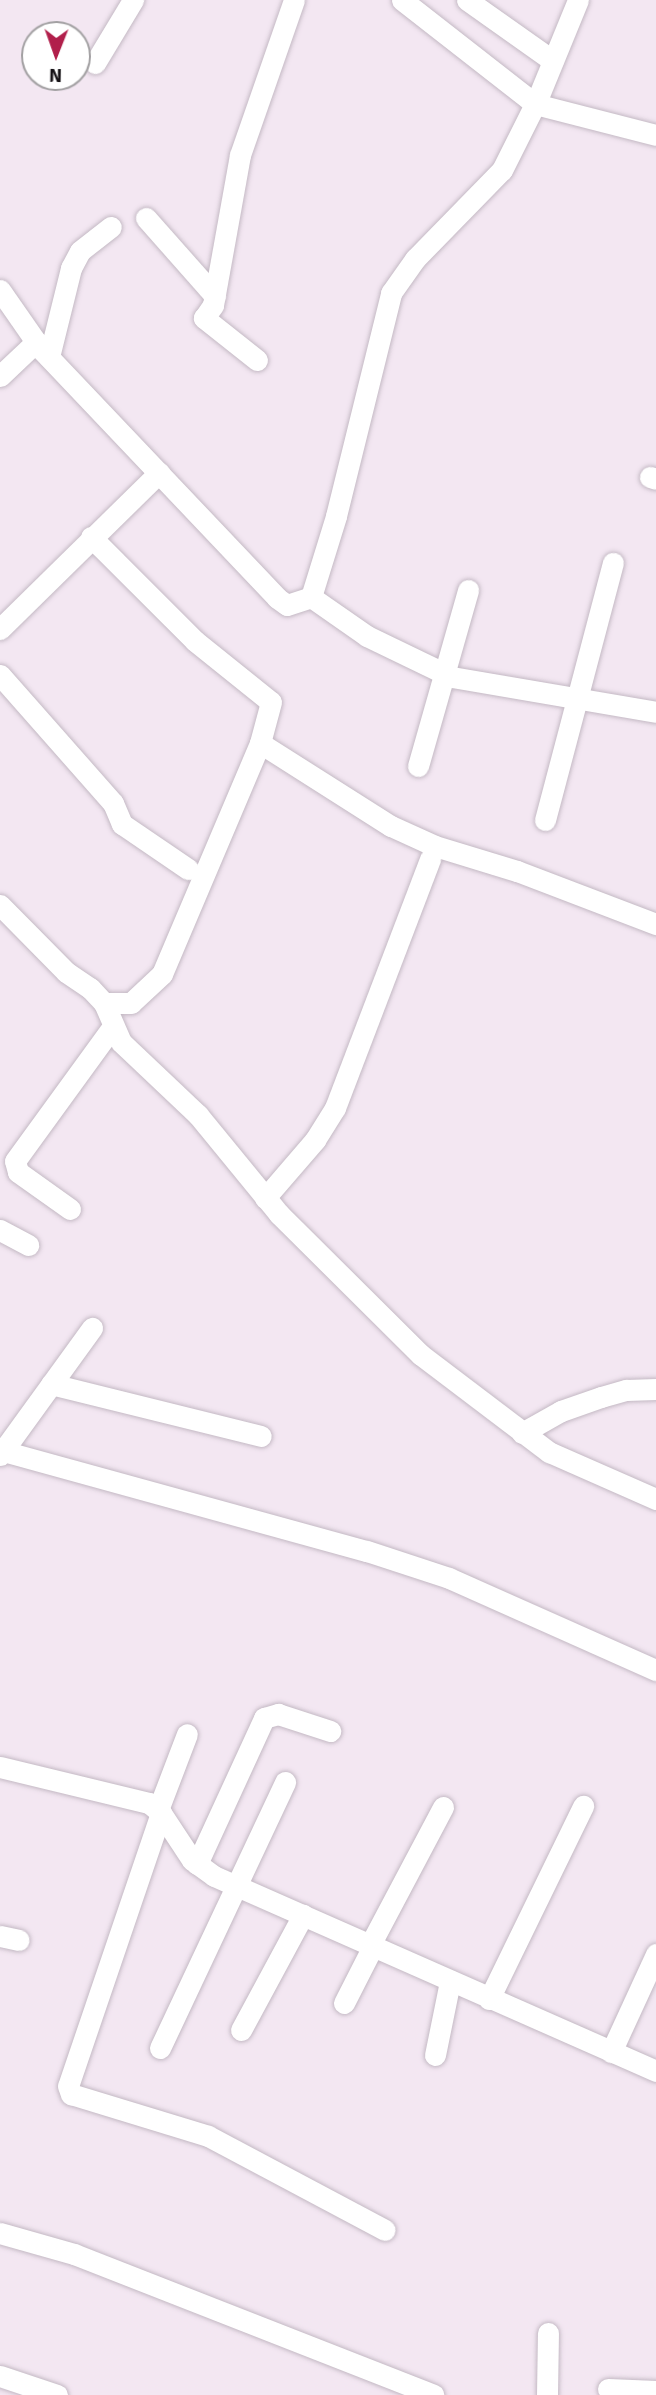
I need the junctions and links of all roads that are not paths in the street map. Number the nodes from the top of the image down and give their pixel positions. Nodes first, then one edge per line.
1 (133, 0) edge
2 (293, 0) edge
3 (402, 0) edge
4 (467, 0) edge
5 (503, 0) edge
6 (578, 0) edge
7 (495, 21) junction
8 (553, 61) junction
9 (95, 63) dead end
10 (535, 104) junction
11 (656, 135) edge
12 (146, 218) dead end
13 (111, 228) dead end
14 (0, 290) edge
15 (215, 296) junction
16 (42, 350) junction
17 (257, 360) dead end
18 (0, 376) edge
19 (159, 472) junction
20 (91, 537) junction
21 (613, 563) dead end
22 (468, 590) dead end
23 (311, 597) junction
24 (0, 629) edge
25 (447, 674) junction
26 (0, 675) edge
27 (578, 698) junction
28 (656, 712) edge
29 (260, 743) junction
30 (418, 765) dead end
31 (545, 820) dead end
32 (430, 859) dead end
33 (188, 869) dead end
34 (0, 905) edge
35 (656, 924) edge
36 (103, 1003) junction
37 (111, 1030) junction
38 (265, 1198) junction
39 (71, 1209) dead end
40 (0, 1230) edge
41 (28, 1245) dead end
42 (92, 1328) dead end
43 (51, 1384) junction
44 (656, 1389) edge
45 (523, 1433) junction
46 (261, 1436) dead end
47 (2, 1453) edge
48 (656, 1499) edge
49 (656, 1670) edge
50 (330, 1731) dead end
51 (187, 1734) dead end
52 (0, 1768) edge
53 (285, 1782) dead end
54 (583, 1806) dead end
55 (443, 1807) dead end
56 (160, 1812) junction
57 (197, 1864) junction
58 (237, 1886) junction
59 (303, 1915) junction
60 (371, 1946) junction
61 (656, 1954) edge
62 (450, 1981) junction
63 (489, 1999) junction
64 (344, 2003) dead end
65 (241, 2030) dead end
66 (160, 2048) dead end
67 (611, 2052) junction
68 (435, 2055) dead end
69 (656, 2071) edge
70 (385, 2230) dead end
71 (0, 2232) edge
72 (548, 2333) dead end
73 (0, 2376) edge
74 (608, 2389) dead end
75 (656, 2391) edge
76 (57, 2395) edge
77 (433, 2395) edge
78 (547, 2395) edge

1 - 9 street
2 - 15 street
3 - 10 street
4 - 7 street
5 - 7 street
6 - 8 street
7 - 8 street
8 - 10 street
10 - 11 street
10 - 23 street
12 - 15 street
13 - 16 street
14 - 16 street
15 - 17 street
16 - 18 street
16 - 19 street
19 - 20 street
19 - 23 street
20 - 24 street
20 - 29 street
21 - 27 street
22 - 25 street
23 - 25 street
25 - 27 street
25 - 30 street
26 - 33 street
27 - 28 street
27 - 31 street
29 - 35 street
29 - 36 street
32 - 38 street
34 - 36 street
36 - 37 street
37 - 38 street
37 - 39 street
38 - 45 street
40 - 41 street
42 - 43 street
43 - 46 street
43 - 47 street
44 - 45 street
45 - 48 street
47 - 49 street
50 - 57 street
51 - 56 street
52 - 56 street
53 - 58 street
54 - 63 street
55 - 60 street
56 - 57 street
56 - 70 street
57 - 58 street
58 - 59 street
58 - 66 street
59 - 60 street
59 - 65 street
60 - 62 street
60 - 64 street
61 - 67 street
62 - 63 street
62 - 68 street
63 - 67 street
67 - 69 street
71 - 77 street
72 - 78 street
73 - 76 street
74 - 75 street

